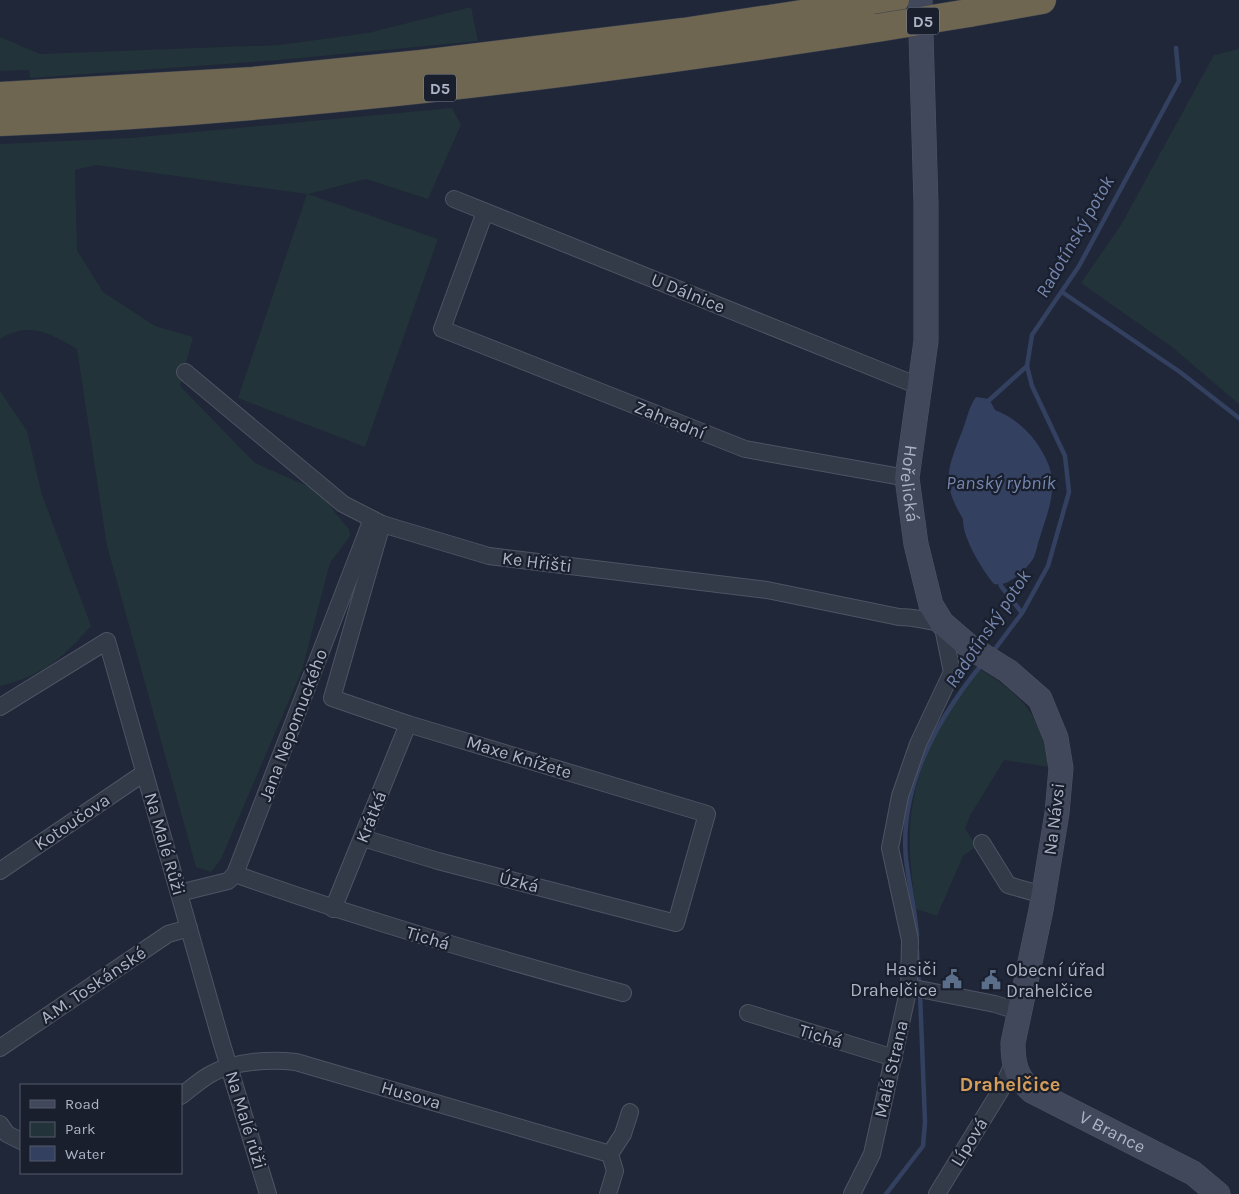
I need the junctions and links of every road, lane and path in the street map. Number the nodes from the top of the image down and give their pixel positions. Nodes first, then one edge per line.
1 (920, 0) edge
2 (1042, 0) edge
3 (882, 10) edge
4 (0, 96) edge
5 (0, 122) edge
6 (454, 199) dead end
7 (485, 212) junction
8 (185, 372) dead end
9 (921, 387) junction
10 (907, 478) junction
11 (377, 522) junction
12 (942, 623) junction
13 (332, 698) joint
14 (0, 707) edge
15 (408, 724) junction
16 (144, 773) junction
17 (363, 838) junction
18 (982, 843) dead end
19 (0, 872) edge
20 (236, 874) junction
21 (178, 893) junction
22 (1043, 895) junction
23 (332, 909) junction
24 (676, 922) joint
25 (188, 928) junction
26 (917, 989) junction
27 (622, 993) dead end
28 (1021, 1012) junction
29 (748, 1013) dead end
30 (223, 1047) joint
31 (0, 1048) edge
32 (894, 1058) junction
33 (1014, 1064) junction
34 (230, 1068) junction
35 (182, 1095) edge
36 (630, 1112) dead end
37 (0, 1124) edge
38 (20, 1141) edge
39 (610, 1154) junction
40 (268, 1194) edge
41 (608, 1194) edge
42 (852, 1194) edge
43 (937, 1194) edge
44 (1218, 1194) edge

1 - 9 main road, Hořelická
2 - 3 highway, D5, bridge
3 - 4 highway, D5
3 - 5 highway, D5
6 - 7 street, U Dálnice
7 - 9 street, U Dálnice
7 - 10 street, Zahradní
8 - 11 street, Ke Hřišti
9 - 10 main road, Hořelická
10 - 12 main road, Hořelická
11 - 12 street, Ke Hřišti
11 - 13 street, Jana Nepomuckého
11 - 20 street, Jana Nepomuckého
12 - 22 main road, Na Návsi
12 - 26 street, Malá Strana
13 - 15 street, Maxe Knížete
14 - 16 street, Na Malé Růži
15 - 17 street, Krátká
15 - 24 street, Maxe Knížete
16 - 19 street, Kotoučova
16 - 21 street, Na Malé Růži
17 - 23 street, Krátká
17 - 24 street, Úzká
18 - 22 street
20 - 21 street
20 - 23 street, Tichá
21 - 25 street, Na Malé Růži
22 - 28 main road, Na Návsi
23 - 27 street, Tichá
25 - 30 street, Na Malé Růži
25 - 31 street, A.M. Toskánské
26 - 28 street
26 - 32 street, Malá Strana
28 - 33 main road, Na Návsi
29 - 32 street, Tichá
30 - 34 street, Na Malé růži
32 - 42 street, Malá Strana
33 - 43 street, Lípová
33 - 44 main road, V Brance
34 - 35 street, Husova
34 - 39 street, Husova
34 - 40 street, Na Malé růži
36 - 39 street
37 - 38 street
39 - 41 street

